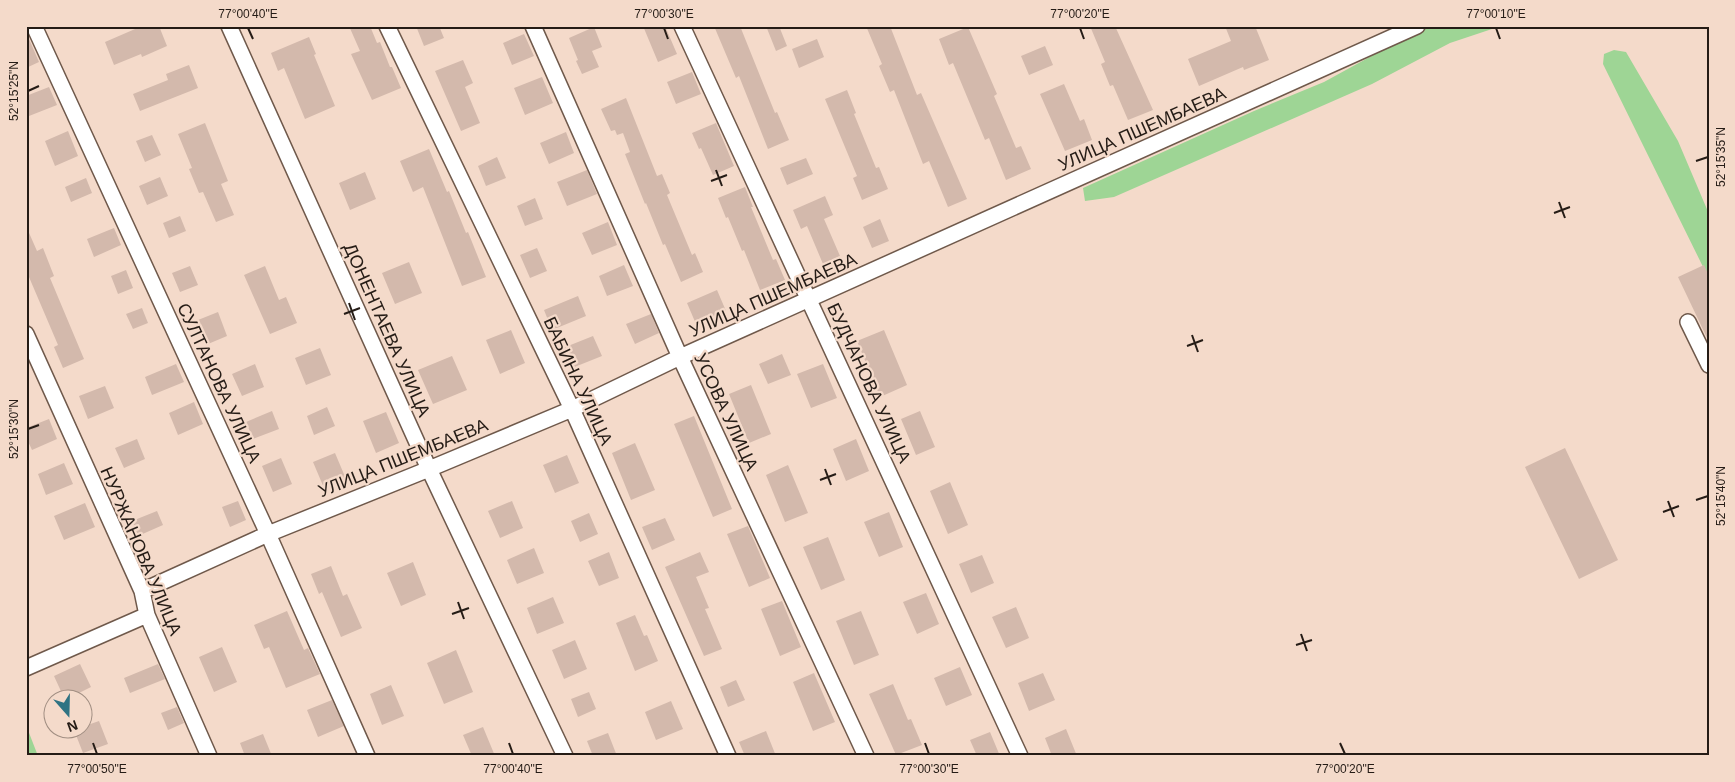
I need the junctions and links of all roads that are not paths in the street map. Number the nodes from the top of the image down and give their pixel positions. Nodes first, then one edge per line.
1 (34, 26) edge
2 (229, 26) edge
3 (387, 26) edge
4 (533, 26) edge
5 (682, 26) edge
6 (1417, 26) edge
7 (810, 299) junction
8 (1688, 322) dead end
9 (26, 334) edge
10 (680, 357) junction
11 (1709, 365) edge
12 (572, 409) junction
13 (429, 469) junction
14 (268, 534) junction
15 (142, 591) junction
16 (147, 615) junction
17 (26, 668) edge
18 (209, 756) edge
19 (367, 756) edge
20 (566, 756) edge
21 (728, 756) edge
22 (866, 756) edge
23 (1020, 756) edge

1 - 14 street, СУЛТАНОВА УЛИЦА
2 - 13 street, ДОНЕНТАЕВА УЛИЦА
3 - 12 street, БАБИНА УЛИЦА
4 - 10 street, УСОВА УЛИЦА
5 - 7 street, БУДЧАНОВА УЛИЦА
6 - 7 street, УЛИЦА ПШЕМБАЕВА
7 - 10 street, УЛИЦА ПШЕМБАЕВА
7 - 23 street, БУДЧАНОВА УЛИЦА
8 - 11 street
9 - 15 street, НУРЖАНОВА УЛИЦА
10 - 12 street, УЛИЦА ПШЕМБАЕВА
10 - 22 street, УСОВА УЛИЦА
12 - 13 street, УЛИЦА ПШЕМБАЕВА
12 - 21 street, БАБИНА УЛИЦА
13 - 14 street, УЛИЦА ПШЕМБАЕВА
13 - 20 street, ДОНЕНТАЕВА УЛИЦА
14 - 15 street, УЛИЦА ПШЕМБАЕВА
14 - 19 street, СУЛТАНОВА УЛИЦА
15 - 16 street, НУРЖАНОВА УЛИЦА
16 - 17 street
16 - 18 street, НУРЖАНОВА УЛИЦА

